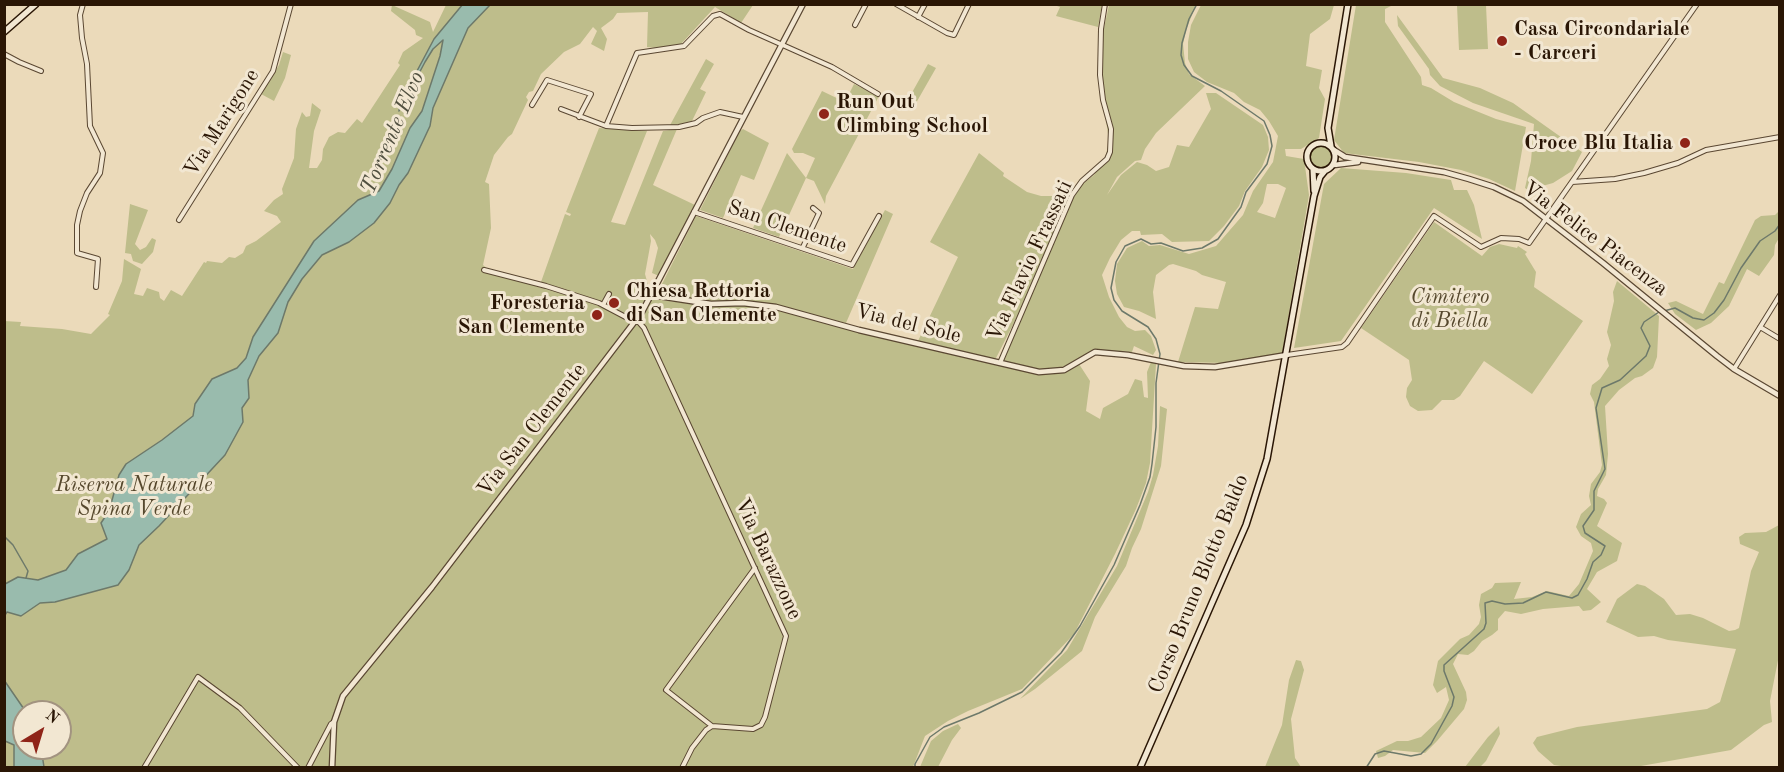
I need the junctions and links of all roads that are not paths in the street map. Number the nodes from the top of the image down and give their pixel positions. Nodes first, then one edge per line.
1 (36, 4) edge
2 (84, 4) edge
3 (291, 4) edge
4 (803, 4) edge
5 (866, 4) edge
6 (896, 4) edge
7 (925, 4) edge
8 (969, 4) edge
9 (1105, 4) edge
10 (1348, 4) edge
11 (1697, 4) edge
12 (918, 17) junction
13 (855, 25) dead end
14 (4, 32) edge
15 (782, 45) junction
16 (4, 54) edge
17 (41, 71) dead end
18 (878, 94) dead end
19 (532, 105) dead end
20 (561, 109) dead end
21 (579, 117) junction
22 (743, 117) junction
23 (606, 126) junction
24 (1328, 128) junction
25 (1779, 137) edge
26 (1319, 142) junction
27 (1333, 148) junction
28 (1367, 161) junction
29 (1334, 165) junction
30 (1313, 169) junction
31 (1325, 171) junction
32 (1571, 182) junction
33 (1314, 196) junction
34 (813, 208) dead end
35 (694, 211) junction
36 (879, 216) dead end
37 (1546, 218) junction
38 (179, 220) dead end
39 (803, 247) junction
40 (484, 270) dead end
41 (96, 288) dead end
42 (609, 294) dead end
43 (652, 295) junction
44 (1779, 295) edge
45 (603, 305) junction
46 (636, 321) junction
47 (1760, 327) junction
48 (1779, 339) edge
49 (1287, 356) junction
50 (1000, 363) junction
51 (1734, 369) junction
52 (1779, 396) edge
53 (755, 568) junction
54 (334, 722) junction
55 (712, 726) junction
56 (144, 768) edge
57 (298, 768) edge
58 (308, 768) edge
59 (332, 768) edge
60 (682, 768) edge
61 (1140, 768) edge

1 - 14 main road
2 - 41 street
3 - 38 street, Via Marigone
4 - 15 street, Via San Clemente
5 - 13 street
6 - 12 street
7 - 12 street
8 - 12 street
9 - 50 street, Via Flavio Frassati
10 - 24 main road
11 - 32 street
15 - 18 street
15 - 22 street, Via San Clemente
15 - 23 street
16 - 17 street
19 - 21 street
20 - 21 street
21 - 23 street
22 - 23 street
22 - 35 street, Via San Clemente
24 - 26 main road
24 - 27 main road
25 - 32 street
26 - 27 main road
26 - 30 main road
27 - 28 street, Via Felice Piacenza
27 - 29 main road
28 - 29 street, Via Felice Piacenza
28 - 37 street, Via Felice Piacenza
29 - 31 main road
30 - 31 main road
30 - 33 main road, Corso Bruno Blotto Baldo
31 - 33 main road, Corso Bruno Blotto Baldo
32 - 37 street
33 - 49 main road, Corso Bruno Blotto Baldo
34 - 39 street
35 - 39 street, San Clemente
35 - 43 street, Via San Clemente
36 - 39 street, San Clemente
37 - 49 street
37 - 51 street, Via Felice Piacenza
40 - 45 street
42 - 45 street
43 - 46 street, Via San Clemente
43 - 50 street, Via del Sole
44 - 47 street
45 - 46 street
46 - 53 street, Via Barazzone
46 - 54 street, Via San Clemente
47 - 48 street
47 - 51 street
49 - 50 street, Via del Sole
49 - 61 main road, Corso Bruno Blotto Baldo
51 - 52 street, Via Felice Piacenza
53 - 55 street
53 - 55 street, Via Barazzone
54 - 58 street
54 - 59 street, Via San Clemente
55 - 60 street
56 - 57 street

